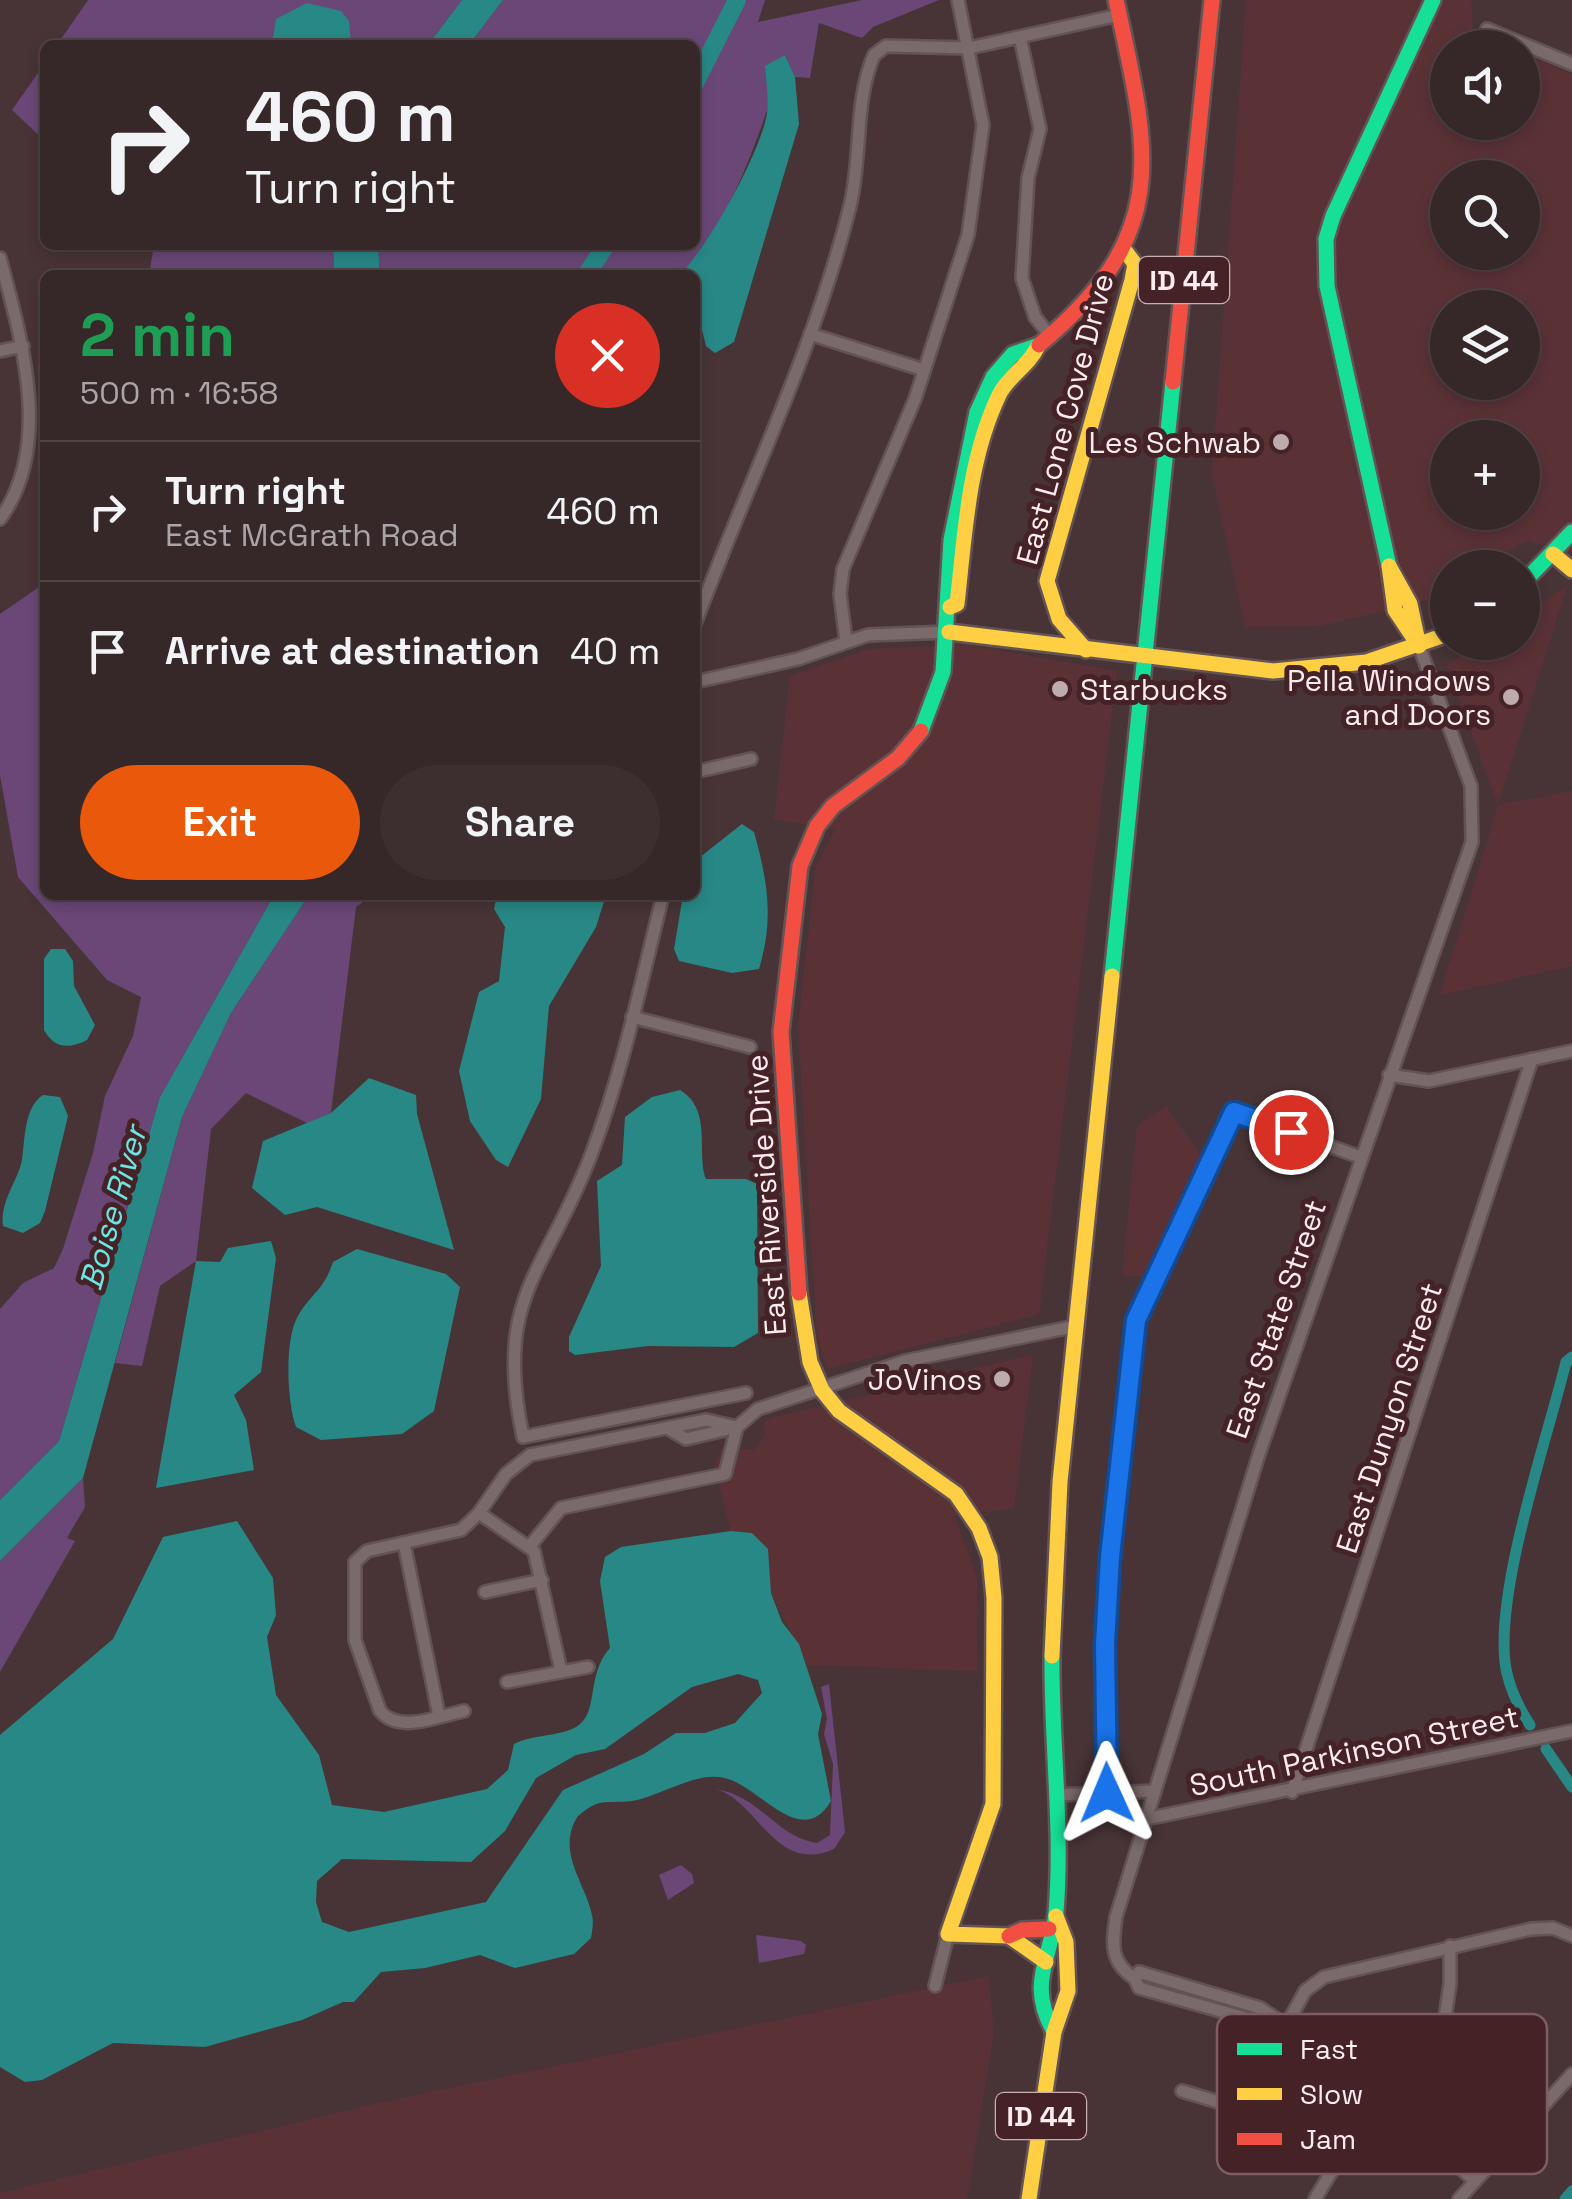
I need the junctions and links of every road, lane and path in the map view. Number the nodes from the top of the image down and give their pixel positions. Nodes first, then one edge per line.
1 (958, 0) edge
2 (1212, 0) edge
3 (1433, 0) edge
4 (1118, 8) edge
5 (1020, 37) junction
6 (969, 48) junction
7 (1540, 51) edge
8 (1572, 64) edge
9 (1126, 252) junction
10 (0, 258) edge
11 (810, 334) junction
12 (1044, 342) junction
13 (23, 346) junction
14 (0, 351) edge
15 (924, 370) junction
16 (0, 519) edge
17 (1572, 532) edge
18 (1554, 554) junction
19 (1540, 567) edge
20 (1572, 570) edge
21 (700, 611) edge
22 (948, 632) junction
23 (846, 641) junction
24 (1430, 641) edge
25 (1419, 646) junction
26 (1086, 650) junction
27 (1146, 657) junction
28 (700, 681) edge
29 (751, 759) dead end
30 (700, 771) edge
31 (662, 900) edge
32 (632, 1017) junction
33 (750, 1047) dead end
34 (1572, 1051) edge
35 (1532, 1059) junction
36 (1389, 1075) junction
37 (1360, 1157) junction
38 (1076, 1326) junction
39 (822, 1390) junction
40 (746, 1393) dead end
41 (737, 1427) junction
42 (479, 1513) junction
43 (404, 1543) junction
44 (530, 1546) junction
45 (542, 1580) junction
46 (485, 1592) dead end
47 (588, 1667) dead end
48 (560, 1671) junction
49 (507, 1682) dead end
50 (464, 1711) dead end
51 (440, 1716) junction
52 (1572, 1731) edge
53 (1155, 1792) junction
54 (1292, 1792) junction
55 (1107, 1793) junction
56 (1056, 1795) junction
57 (1146, 1819) junction
58 (1053, 1923) junction
59 (948, 1934) junction
60 (1009, 1936) junction
61 (1572, 1936) edge
62 (1450, 1946) junction
63 (1046, 1962) junction
64 (935, 1986) dead end
65 (1266, 2014) edge
66 (1293, 2014) edge
67 (1446, 2014) edge
68 (1054, 2032) junction
69 (1572, 2074) edge
70 (1182, 2091) dead end
71 (1547, 2101) edge
72 (1217, 2102) edge
73 (1330, 2174) edge
74 (1468, 2174) edge
75 (1480, 2174) edge
76 (1475, 2180) junction
77 (1028, 2199) edge
78 (1315, 2199) edge
79 (1459, 2199) edge

1 - 6 street
2 - 27 main road, ID 44
3 - 25 main road
4 - 5 street
4 - 9 main road, East Riverside Drive
5 - 6 street
5 - 12 street
6 - 11 street
6 - 15 street
7 - 8 street
9 - 12 main road, East Riverside Drive
9 - 26 main road, East Lone Cove Drive
10 - 13 street
11 - 15 street
11 - 21 street
12 - 22 main road, East Riverside Drive
13 - 14 street
13 - 16 street
15 - 23 street
17 - 18 main road
18 - 19 main road
18 - 20 main road
22 - 23 street
22 - 26 main road
22 - 39 main road, East Riverside Drive
23 - 28 street
24 - 25 main road
25 - 27 main road
25 - 36 street, East State Street
26 - 27 main road
27 - 38 main road, ID 44
29 - 30 street
31 - 32 street
32 - 33 street
32 - 40 street
34 - 35 street
35 - 36 street
35 - 54 street, East Dunyon Street
36 - 37 street, East State Street
37 - 53 street, East State Street
37 - 55 street
38 - 39 street
38 - 56 main road, ID 44
39 - 41 street
39 - 59 main road, East Riverside Drive
41 - 42 street
41 - 44 street
42 - 43 street
42 - 44 street
43 - 51 street
43 - 51 street
44 - 45 street
45 - 46 street
45 - 48 street
47 - 48 street
48 - 49 street
50 - 51 street
52 - 54 street, South Parkinson Street
53 - 55 street, South Parkinson Street
53 - 57 street, East State Street
54 - 57 street, South Parkinson Street
55 - 56 street, South Parkinson Street
56 - 58 main road, ID 44
57 - 65 street, East State Street
58 - 60 main road
58 - 63 main road, ID 44
58 - 68 main road, ID 44
59 - 60 main road
59 - 64 street, East Riverside Drive
60 - 63 main road
61 - 62 street
62 - 66 street
62 - 67 street
63 - 68 main road, ID 44
68 - 77 main road, ID 44
69 - 71 street
70 - 72 street
73 - 78 street
74 - 76 street
75 - 76 street
76 - 79 street

